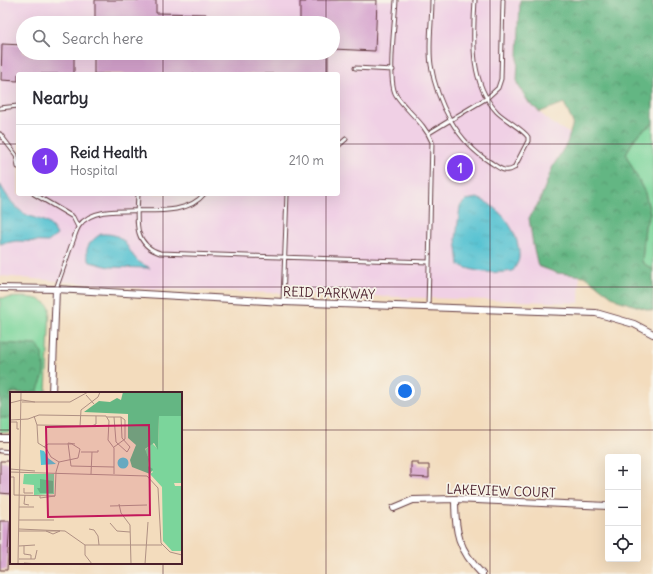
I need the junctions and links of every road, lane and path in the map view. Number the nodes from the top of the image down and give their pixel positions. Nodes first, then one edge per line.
1 (396, 0) edge
2 (432, 0) edge
3 (475, 0) edge
4 (503, 0) edge
5 (355, 68) dead end
6 (393, 70) junction
7 (487, 98) junction
8 (16, 106) edge
9 (0, 108) edge
10 (450, 120) junction
11 (429, 133) junction
12 (0, 134) edge
13 (346, 139) dead end
14 (340, 144) edge
15 (16, 155) edge
16 (37, 196) edge
17 (138, 196) edge
18 (202, 196) edge
19 (287, 196) edge
20 (137, 211) junction
21 (78, 227) junction
22 (285, 258) junction
23 (429, 262) junction
24 (0, 288) edge
25 (56, 289) junction
26 (283, 302) junction
27 (428, 308) junction
28 (653, 334) edge
29 (52, 392) edge
30 (0, 451) edge
31 (10, 452) edge
32 (455, 499) junction
33 (605, 506) edge
34 (394, 508) dead end
35 (482, 574) edge

1 - 6 lane
2 - 10 lane
3 - 7 lane
4 - 7 lane
5 - 6 lane
6 - 11 lane
7 - 10 lane
7 - 10 lane
8 - 9 lane
10 - 11 lane
11 - 23 lane
12 - 15 lane
13 - 14 lane
16 - 21 lane
17 - 20 lane
18 - 20 lane
19 - 22 lane
20 - 21 lane
20 - 22 lane
21 - 25 lane
22 - 23 lane
22 - 26 lane
23 - 27 lane
24 - 25 street, REID PARKWAY
25 - 26 street, REID PARKWAY
25 - 29 street
26 - 27 street, REID PARKWAY
27 - 28 street, REID PARKWAY
30 - 31 lane
32 - 33 street, LAKEVIEW COURT
32 - 34 street, LAKEVIEW COURT
32 - 35 street

